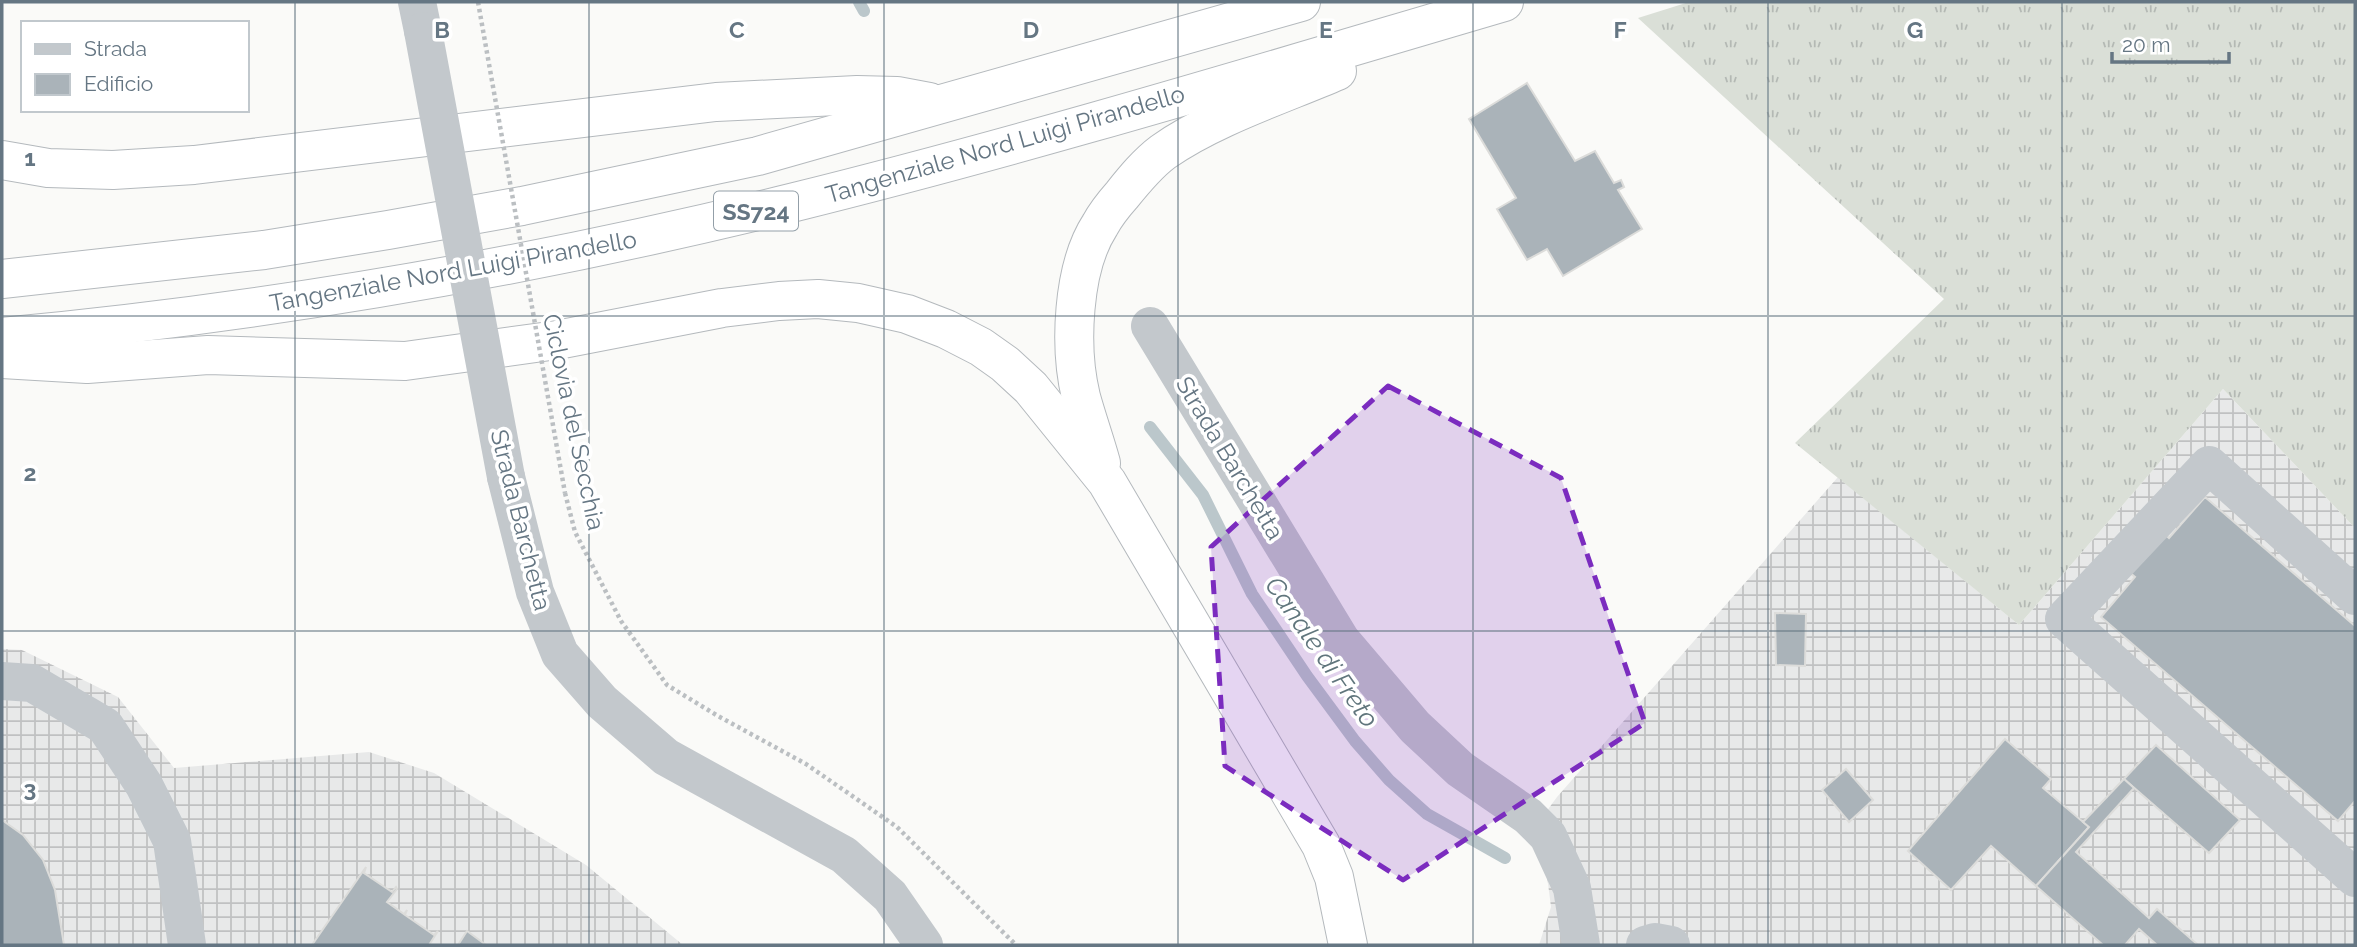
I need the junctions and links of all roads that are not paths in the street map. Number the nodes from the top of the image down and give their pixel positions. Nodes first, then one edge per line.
1 (1301, 2) edge
2 (1499, 3) edge
3 (420, 16) edge
4 (944, 105) junction
5 (2, 160) edge
6 (2, 279) edge
7 (1150, 326) dead end
8 (2, 337) edge
9 (2, 359) edge
10 (1107, 482) junction
11 (2355, 596) edge
12 (2, 681) edge
13 (2353, 871) edge
14 (187, 945) edge
15 (924, 945) edge
16 (1348, 945) edge
17 (1581, 945) edge
18 (1646, 945) edge
19 (1671, 945) edge

1 - 4 highway, SS724
2 - 8 highway, Tangenziale Nord Luigi Pirandello / SS724
2 - 10 highway
3 - 15 street, Strada Barchetta, bridge
4 - 5 highway
4 - 6 highway, SS724
7 - 17 street, Strada Barchetta
9 - 10 highway
10 - 16 highway
11 - 13 street
12 - 14 street
18 - 19 street

